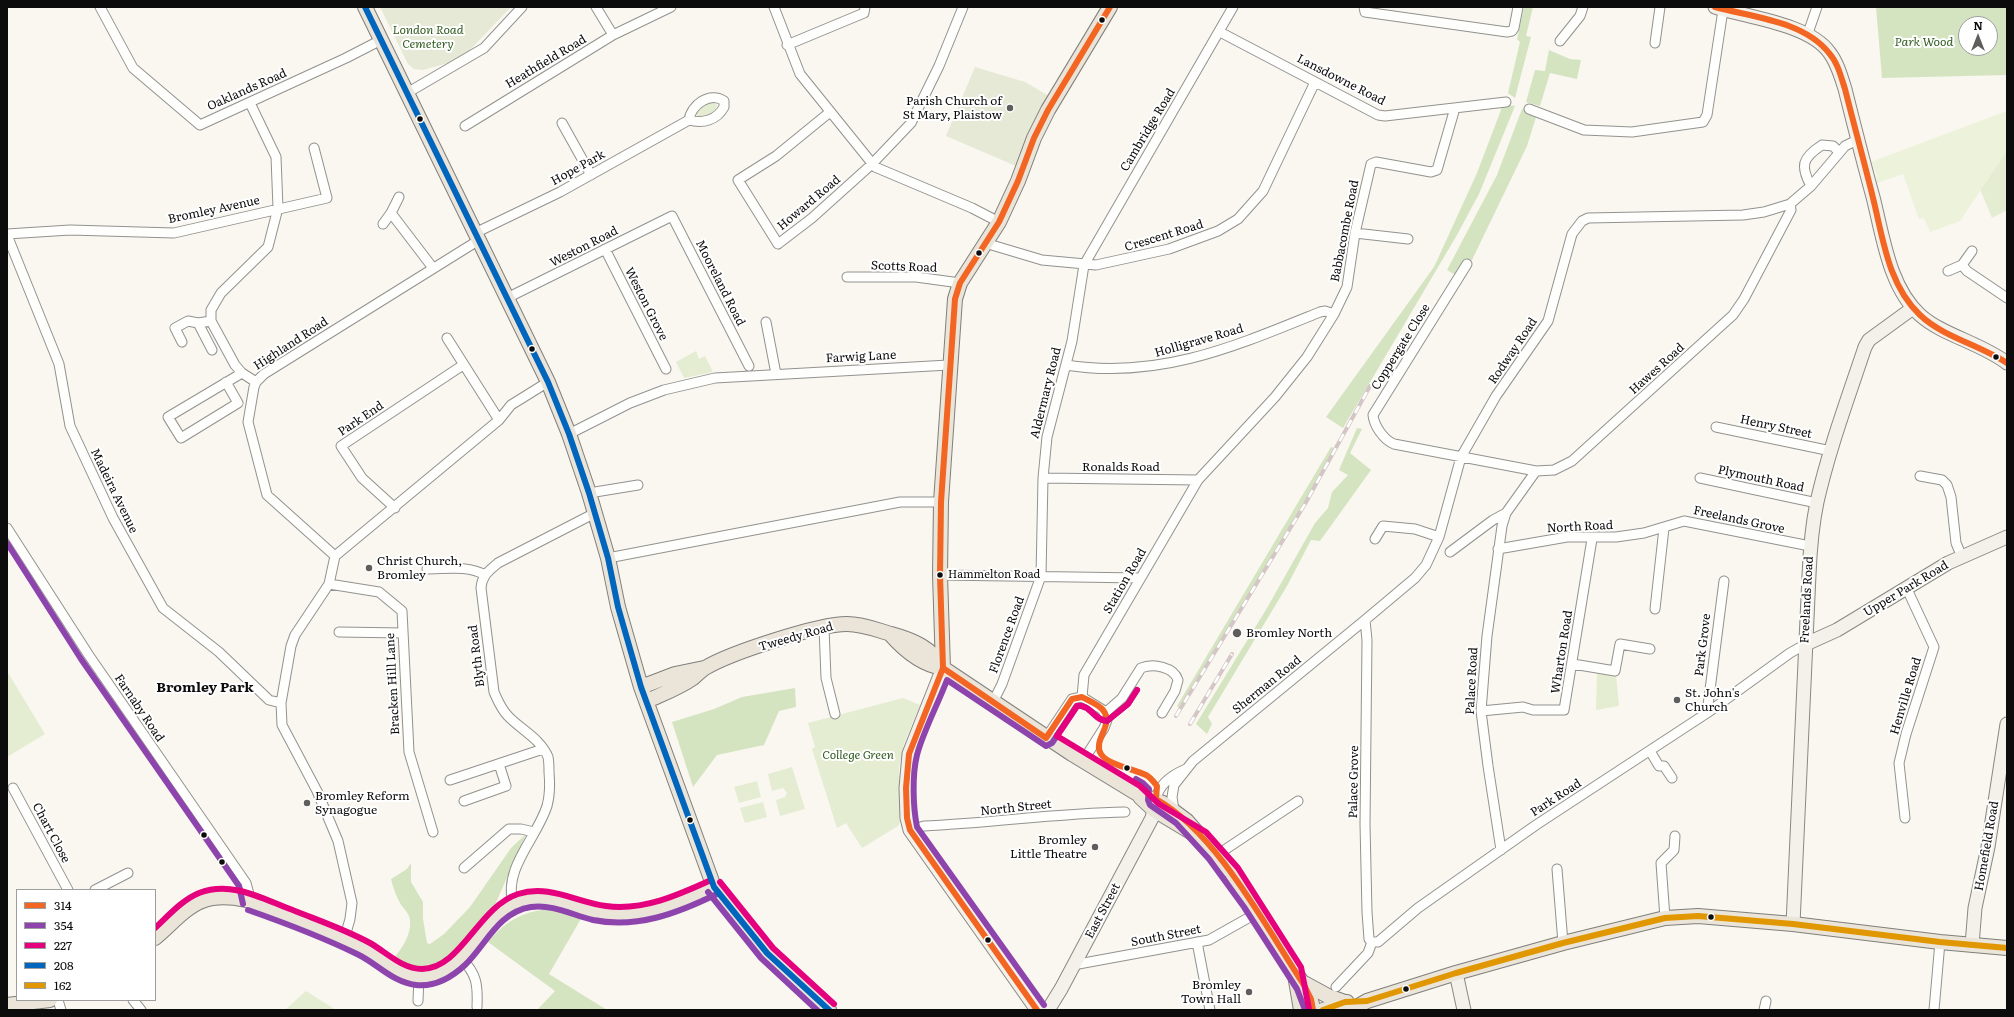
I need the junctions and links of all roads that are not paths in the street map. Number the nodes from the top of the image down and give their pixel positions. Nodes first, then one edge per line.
1 (100, 7) edge
2 (365, 7) edge
3 (522, 7) edge
4 (596, 7) edge
5 (671, 7) edge
6 (774, 7) edge
7 (866, 7) edge
8 (963, 7) edge
9 (1110, 7) edge
10 (1233, 7) edge
11 (1364, 7) edge
12 (1518, 7) edge
13 (1583, 7) edge
14 (1660, 7) edge
15 (1817, 7) edge
16 (1719, 8) edge
17 (1220, 32) junction
18 (612, 36) junction
19 (1807, 36) junction
20 (381, 40) junction
21 (1560, 41) dead end
22 (1654, 43) dead end
23 (787, 45) junction
24 (1315, 82) junction
25 (407, 93) junction
26 (1506, 102) dead end
27 (250, 103) junction
28 (1455, 108) junction
29 (1529, 109) dead end
30 (830, 112) junction
31 (689, 120) dead end
32 (562, 123) dead end
33 (465, 126) dead end
34 (1857, 140) junction
35 (314, 148) dead end
36 (1839, 152) junction
37 (872, 164) junction
38 (591, 175) junction
39 (1812, 186) junction
40 (399, 197) dead end
41 (1790, 204) junction
42 (278, 208) junction
43 (391, 213) junction
44 (672, 216) joint
45 (999, 222) junction
46 (383, 224) dead end
47 (1355, 233) junction
48 (7, 234) edge
49 (477, 236) junction
50 (1408, 238) dead end
51 (985, 243) junction
52 (605, 249) junction
53 (1972, 251) dead end
54 (1467, 264) dead end
55 (1084, 265) junction
56 (1962, 265) junction
57 (433, 268) junction
58 (1948, 271) dead end
59 (848, 277) dead end
60 (960, 283) junction
61 (507, 298) junction
62 (2007, 298) edge
63 (1913, 308) junction
64 (1334, 314) junction
65 (211, 322) junction
66 (766, 322) dead end
67 (198, 323) junction
68 (447, 338) dead end
69 (182, 342) dead end
70 (212, 350) dead end
71 (749, 361) dead end
72 (2007, 363) edge
73 (463, 365) junction
74 (949, 365) junction
75 (1066, 365) junction
76 (666, 369) dead end
77 (242, 373) junction
78 (776, 374) junction
79 (226, 382) junction
80 (256, 382) junction
81 (548, 382) junction
82 (499, 420) junction
83 (1716, 427) dead end
84 (569, 434) junction
85 (1389, 442) joint
86 (1831, 451) junction
87 (1461, 456) junction
88 (1536, 471) junction
89 (1920, 476) dead end
90 (1044, 478) junction
91 (1700, 478) dead end
92 (1198, 480) junction
93 (638, 485) dead end
94 (589, 493) junction
95 (941, 502) junction
96 (1817, 503) junction
97 (395, 508) junction
98 (1506, 513) junction
99 (595, 514) junction
100 (7, 528) edge
101 (1664, 528) junction
102 (1439, 537) junction
103 (2007, 537) edge
104 (1592, 538) junction
105 (1375, 540) dead end
106 (1810, 546) junction
107 (1498, 549) junction
108 (1450, 552) dead end
109 (335, 556) junction
110 (1962, 557) junction
111 (608, 558) junction
112 (427, 569) dead end
113 (484, 575) junction
114 (940, 575) junction
115 (1041, 576) junction
116 (1140, 578) junction
117 (1724, 581) dead end
118 (329, 584) junction
119 (1906, 588) junction
120 (1655, 609) dead end
121 (1365, 620) junction
122 (824, 628) junction
123 (339, 632) dead end
124 (403, 633) junction
125 (890, 634) junction
126 (942, 636) junction
127 (1806, 644) junction
128 (920, 646) junction
129 (1650, 649) dead end
130 (1573, 664) junction
131 (704, 668) junction
132 (943, 668) junction
133 (641, 687) junction
134 (1082, 697) junction
135 (647, 701) junction
136 (993, 702) junction
137 (281, 703) junction
138 (1481, 711) junction
139 (1105, 713) junction
140 (1162, 713) dead end
141 (1706, 713) junction
142 (835, 714) dead end
143 (2007, 724) edge
144 (1046, 738) junction
145 (543, 749) junction
146 (1650, 751) junction
147 (1083, 761) junction
148 (499, 764) junction
149 (1186, 769) junction
150 (1672, 778) dead end
151 (450, 780) dead end
152 (13, 788) dead end
153 (1156, 800) junction
154 (464, 801) dead end
155 (1298, 801) dead end
156 (1174, 810) junction
157 (1125, 812) dead end
158 (1905, 818) dead end
159 (910, 830) junction
160 (434, 832) dead end
161 (534, 832) junction
162 (1200, 836) junction
163 (1675, 836) dead end
164 (1501, 850) junction
165 (1217, 855) junction
166 (464, 868) dead end
167 (1557, 869) dead end
168 (128, 873) dead end
169 (714, 887) junction
170 (67, 889) edge
171 (97, 889) edge
172 (251, 902) junction
173 (513, 904) junction
174 (1257, 913) junction
175 (1666, 918) junction
176 (1793, 924) junction
177 (156, 937) edge
178 (344, 940) junction
179 (1197, 942) junction
180 (1372, 942) junction
181 (1940, 942) junction
182 (1563, 943) junction
183 (1972, 945) junction
184 (2007, 948) edge
185 (462, 958) junction
186 (1073, 965) junction
187 (1294, 971) junction
188 (1456, 973) junction
189 (419, 977) junction
190 (1304, 983) junction
191 (1336, 987) dead end
192 (43, 1001) edge
193 (134, 1001) edge
194 (418, 1001) dead end
195 (1766, 1001) dead end
196 (7, 1006) edge
197 (1348, 1006) edge
198 (477, 1007) dead end
199 (141, 1010) edge
200 (829, 1010) edge
201 (1037, 1010) edge
202 (1048, 1010) edge
203 (1210, 1010) edge
204 (1301, 1010) edge
205 (1314, 1010) edge
206 (1323, 1010) edge
207 (1464, 1010) edge
208 (1764, 1010) edge
209 (1934, 1010) edge

1 - 27 street, Oaklands Road
2 - 20 main road
3 - 25 street
4 - 18 street
5 - 18 street, Heathfield Road
6 - 23 street
7 - 23 street
8 - 37 street
9 - 45 main road
10 - 17 street, Cambridge Road
11 - 12 street
13 - 21 street
14 - 22 street
15 - 19 street
16 - 19 street
16 - 29 street
17 - 24 street, Lansdowne Road
17 - 55 street, Cambridge Road
18 - 33 street, Heathfield Road
19 - 34 street
20 - 25 main road
20 - 27 street, Oaklands Road
23 - 30 street
24 - 28 street, Lansdowne Road
24 - 55 street, Crescent Road
25 - 49 main road
26 - 28 street, Lansdowne Road
27 - 42 street
28 - 47 street, Babbacombe Road
30 - 37 street
30 - 37 street, Howard Road
31 - 38 street, Hope Park
32 - 38 street
34 - 36 street
34 - 63 street
35 - 42 street, Bromley Avenue
36 - 39 street
36 - 39 street
37 - 45 street
38 - 49 street, Hope Park
39 - 41 street
40 - 43 street
41 - 87 street, Rodway Road
41 - 88 street, Hawes Road
42 - 48 street, Bromley Avenue
42 - 65 street
43 - 46 street
43 - 57 street
44 - 52 street, Weston Road
44 - 71 street, Mooreland Road
45 - 51 main road
47 - 50 street
47 - 64 street, Babbacombe Road
48 - 137 street, Madeira Avenue
49 - 57 street, Highland Road
49 - 61 main road
51 - 55 street, Crescent Road
51 - 60 main road
52 - 61 street, Weston Road
52 - 76 street, Weston Grove
53 - 56 street
54 - 85 street, Coppergate Close
55 - 75 street, Aldermary Road
56 - 58 street
56 - 62 street
57 - 80 street, Highland Road
59 - 60 street, Scotts Road
60 - 74 main road
61 - 81 main road
63 - 72 street
63 - 86 street, Freelands Road
64 - 75 street, Holligrave Road
64 - 92 street, Babbacombe Road
65 - 67 street
65 - 77 street
66 - 78 street
67 - 69 street
67 - 70 street
68 - 73 street
73 - 82 street
73 - 97 street, Park End
74 - 78 street, Farwig Lane
74 - 95 main road
75 - 90 street, Aldermary Road
77 - 79 street
77 - 80 street
78 - 84 street, Farwig Lane
79 - 79 street
80 - 109 street, Highland Road
81 - 82 street
81 - 84 main road
82 - 97 street
83 - 86 street, Henry Street
84 - 94 main road
85 - 87 street, Hawes Road
86 - 96 street, Freelands Road
87 - 88 street, Hawes Road
87 - 102 street, Rodway Road
88 - 98 street
89 - 110 street
90 - 92 street, Ronalds Road
90 - 115 street, Aldermary Road
91 - 96 street, Plymouth Road
92 - 116 street, Station Road
93 - 94 street
94 - 99 main road
95 - 111 street
95 - 114 main road
96 - 106 street, Freelands Road
97 - 109 street
98 - 107 street, Palace Road
98 - 108 street
99 - 111 main road
99 - 113 street
100 - 172 street, Farnaby Road
101 - 104 street, North Road
101 - 106 street, Freelands Grove
101 - 120 street
102 - 105 street
102 - 121 street, Rodway Road
103 - 110 street, Upper Park Road
104 - 107 street, North Road
104 - 130 street, Wharton Road
106 - 127 street, Freelands Road
107 - 138 street, Palace Road
109 - 118 street
110 - 119 street, Upper Park Road
111 - 133 main road
112 - 113 street
113 - 145 street, Blyth Road
114 - 115 street
114 - 126 main road
115 - 116 street
115 - 136 street, Florence Road
116 - 134 street, Station Road
117 - 141 street, Park Grove
118 - 124 street, Bracken Hill Lane
118 - 137 street
119 - 127 street, Upper Park Road
119 - 158 street, Henville Road
121 - 149 street, Sherman Road
121 - 180 street, Palace Grove
122 - 125 main road, Tweedy Road
122 - 131 main road, Tweedy Road
122 - 142 street
123 - 124 street
124 - 160 street, Bracken Hill Lane
125 - 128 main road, Tweedy Road
125 - 132 main road, Tweedy Road
126 - 128 main road
126 - 132 main road
127 - 141 street, Park Road
127 - 176 street, Freelands Road
128 - 132 main road, Tweedy Road
129 - 130 street
130 - 138 street, Wharton Road
131 - 133 main road, Tweedy Road
131 - 135 main road, Tweedy Road
132 - 136 main road, Tweedy Road
132 - 159 street
133 - 135 main road
134 - 139 street
134 - 144 street
135 - 169 main road
136 - 144 main road, Tweedy Road
137 - 178 street
138 - 164 street, Palace Road
139 - 140 street
139 - 147 street
141 - 146 street, Park Road
143 - 183 street, Homefield Road
144 - 147 main road, Tweedy Road
145 - 148 street
145 - 161 street
146 - 150 street
146 - 164 street, Park Road
147 - 153 main road, Tweedy Road
148 - 151 street
148 - 154 street
149 - 153 street, Sherman Road
149 - 156 street, Sherman Road
152 - 170 street, Chart Close
153 - 156 main road, Tweedy Road
153 - 162 main road, Tweedy Road
153 - 186 street, East Street
155 - 165 street
156 - 162 main road, Tweedy Road
157 - 159 street, North Street
159 - 201 street
161 - 166 street
161 - 173 street
162 - 165 main road, Tweedy Road
163 - 175 street
164 - 180 street, Park Road
165 - 174 main road, Tweedy Road
167 - 182 street
168 - 171 street
169 - 173 main road
169 - 200 main road
172 - 177 main road
172 - 178 main road
173 - 185 main road
174 - 179 street, South Street
174 - 187 main road, Tweedy Road
175 - 176 main road
175 - 182 main road
176 - 181 main road
178 - 189 main road
179 - 186 street, South Street
179 - 203 street
180 - 191 street
181 - 183 main road
181 - 209 street
182 - 188 main road
183 - 184 main road
185 - 189 main road
185 - 198 street
186 - 202 street, East Street
187 - 190 main road, Tweedy Road
187 - 204 main road, Tweedy Road
188 - 197 main road
188 - 207 street
189 - 194 street
190 - 197 main road
190 - 205 main road, Tweedy Road
192 - 196 main road
193 - 199 street
195 - 208 street
197 - 206 main road

